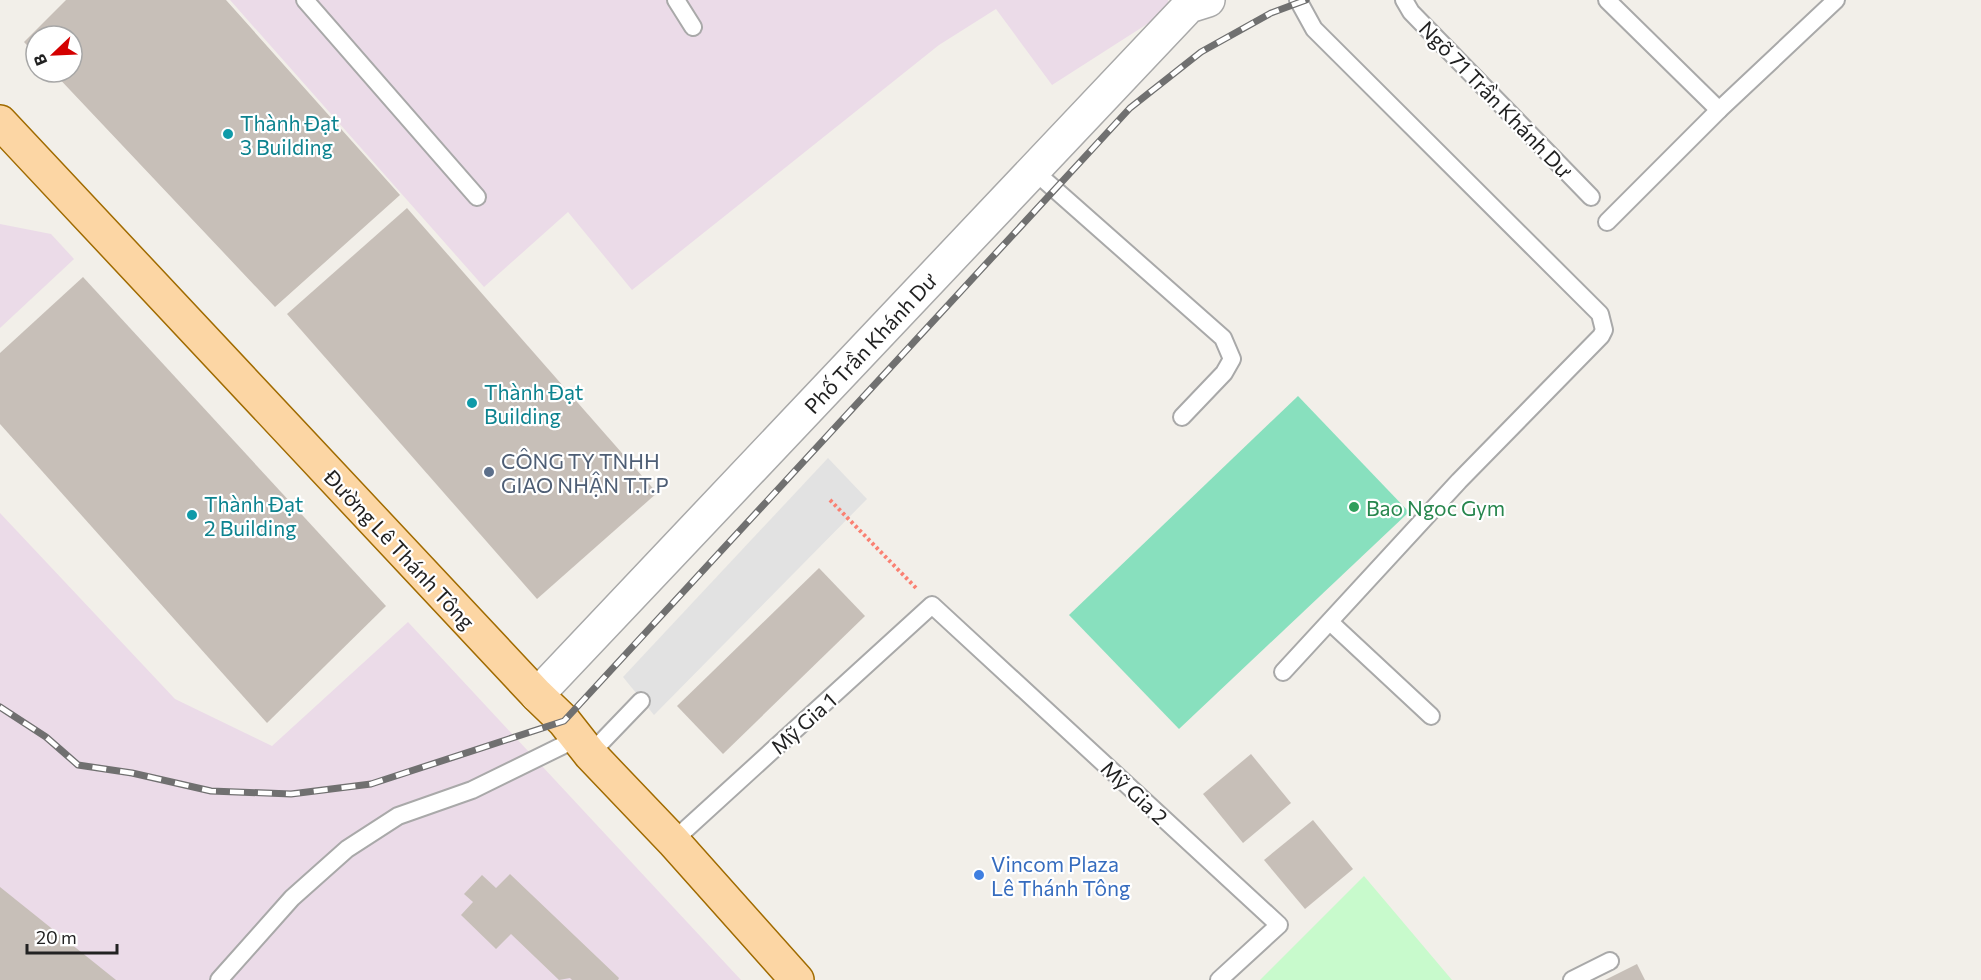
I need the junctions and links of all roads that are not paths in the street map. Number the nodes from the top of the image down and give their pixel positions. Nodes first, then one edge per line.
1 (305, 0) edge
2 (676, 0) edge
3 (1298, 0) edge
4 (1404, 0) edge
5 (1607, 0) edge
6 (1836, 0) edge
7 (1195, 2) edge
8 (693, 27) dead end
9 (1719, 110) junction
10 (0, 122) edge
11 (1034, 170) junction
12 (477, 197) dead end
13 (1591, 197) dead end
14 (1607, 222) dead end
15 (1182, 417) dead end
16 (932, 605) joint
17 (1330, 622) junction
18 (1283, 672) dead end
19 (537, 695) junction
20 (641, 701) dead end
21 (1431, 716) dead end
22 (584, 746) junction
23 (673, 841) junction
24 (1610, 961) dead end
25 (219, 980) edge
26 (797, 980) edge
27 (1220, 980) edge
28 (1572, 980) edge

1 - 12 lane
2 - 8 lane
3 - 17 lane
4 - 13 lane, Ngõ 71 Trần Khánh Dư
5 - 9 lane
6 - 9 lane
7 - 11 street, Phố Trần Khánh Dư
9 - 14 lane
10 - 19 main road, Đường Lê Thánh Tông
11 - 15 lane
11 - 19 street, Phố Trần Khánh Dư
16 - 23 lane, Mỹ Gia 1
16 - 27 lane, Mỹ Gia 2
17 - 18 lane
17 - 21 lane
19 - 22 main road, Đường Lê Thánh Tông
20 - 22 lane
22 - 23 main road, Đường Lê Thánh Tông
22 - 25 lane
23 - 26 main road, Đường Lê Thánh Tông
24 - 28 lane

